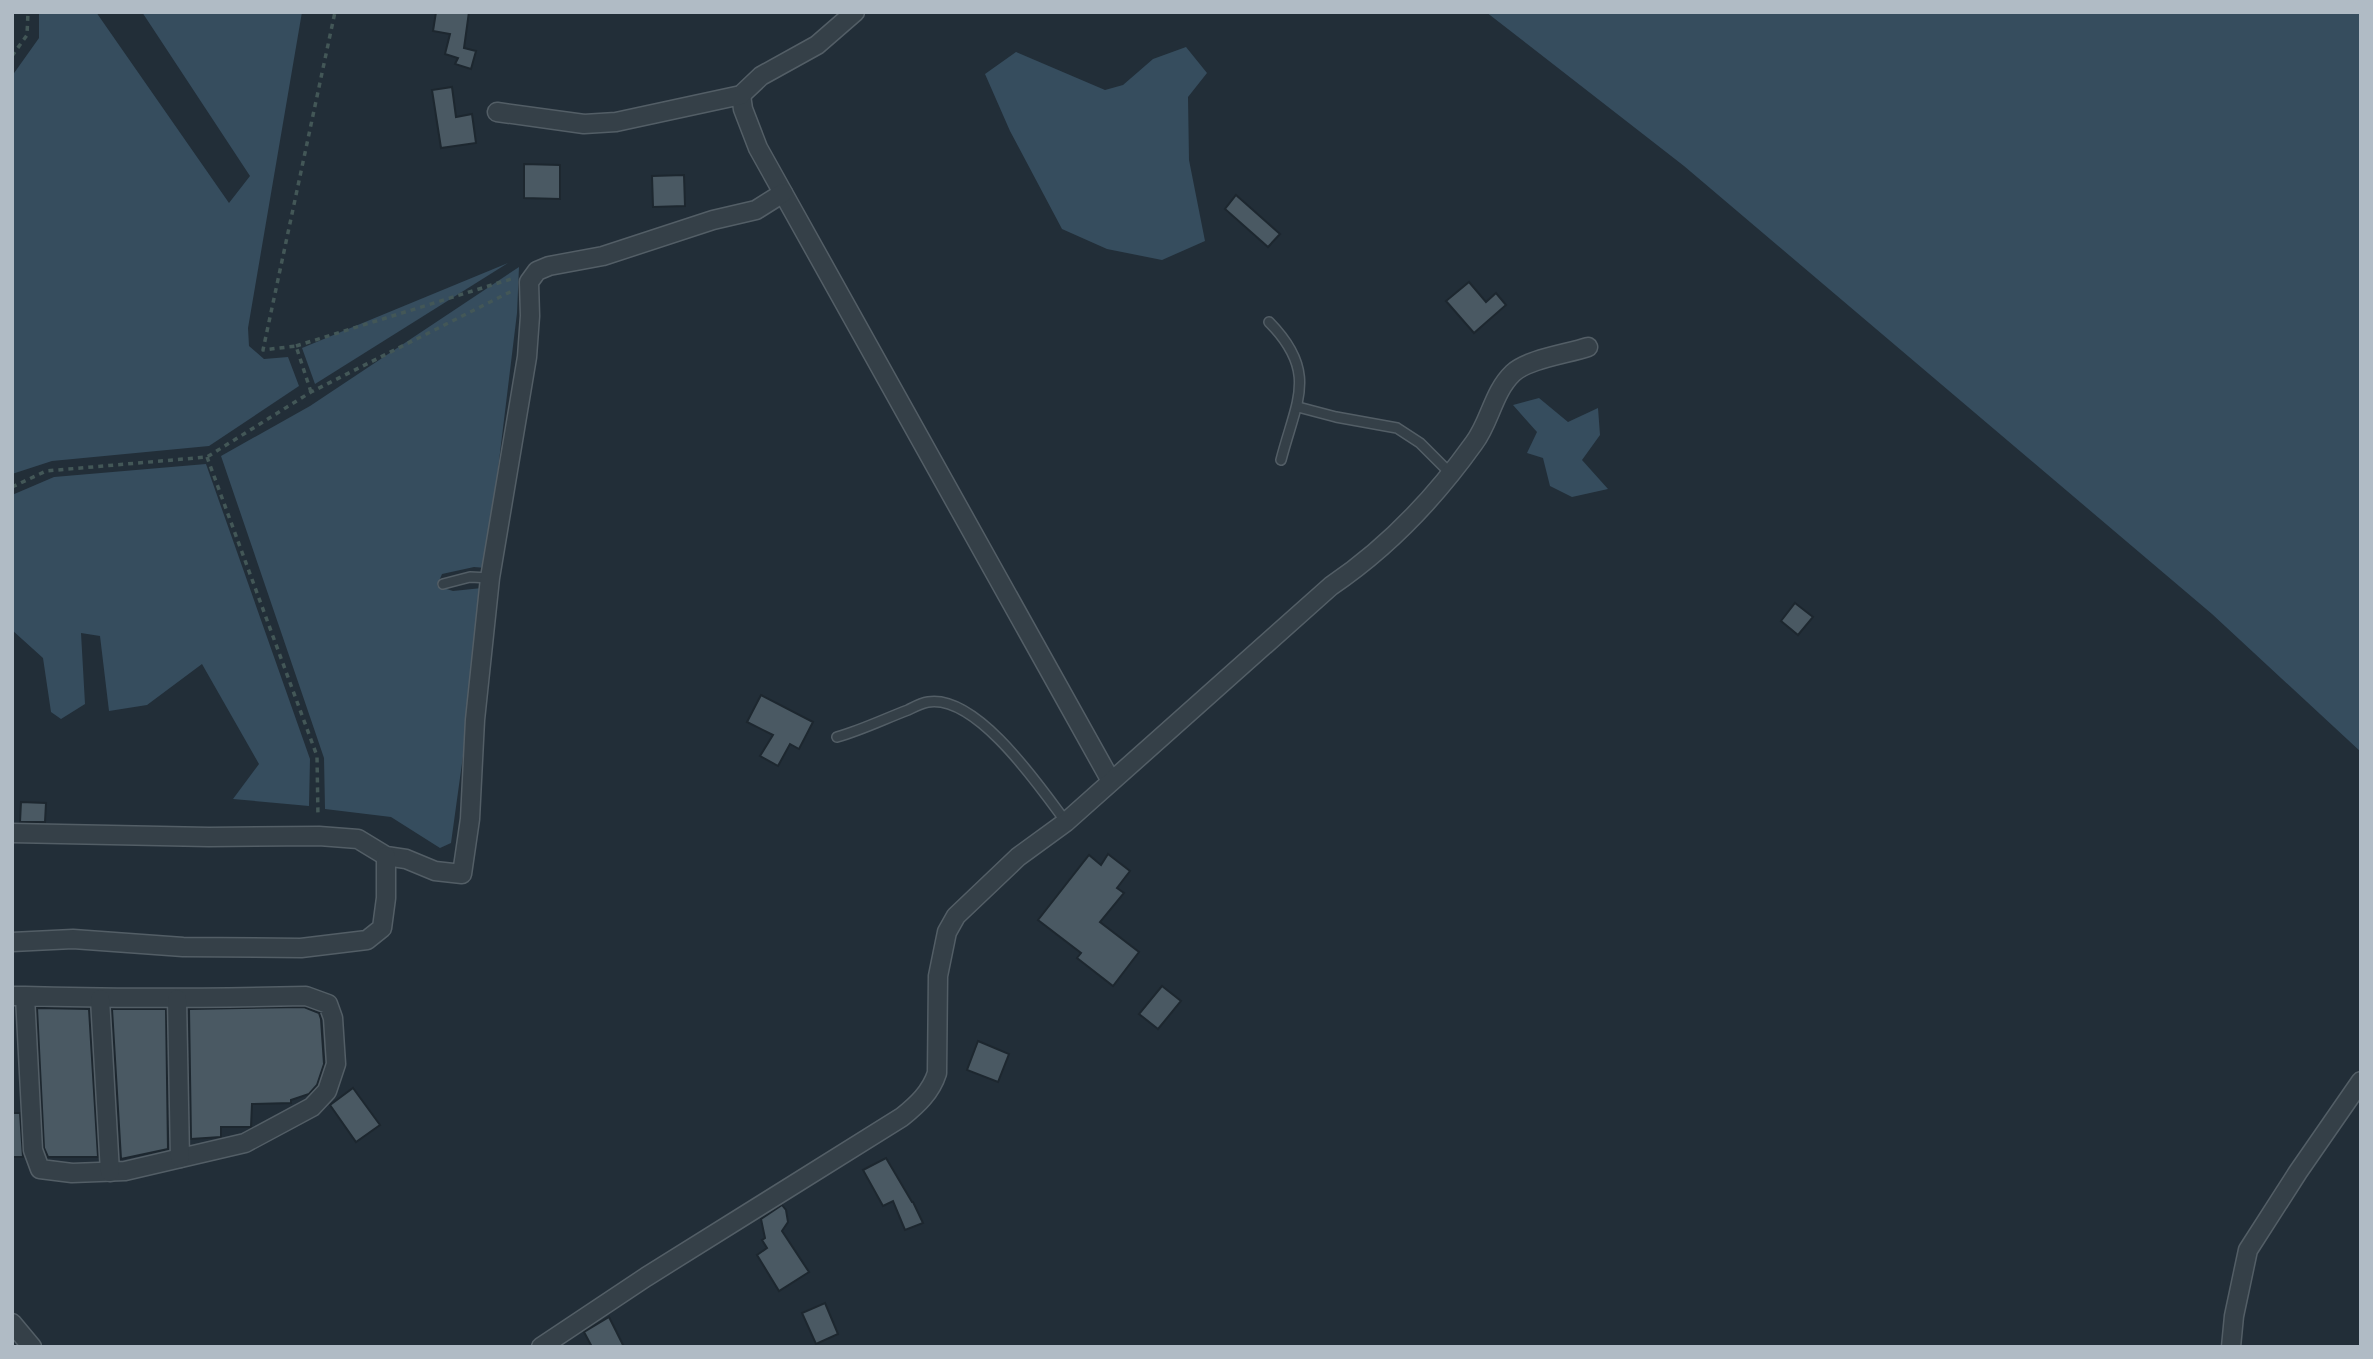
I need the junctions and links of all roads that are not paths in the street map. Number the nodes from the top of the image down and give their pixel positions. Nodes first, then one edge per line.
1 (855, 12) edge
2 (741, 95) junction
3 (497, 112) dead end
4 (783, 193) junction
5 (1269, 322) dead end
6 (1588, 347) dead end
7 (1298, 407) junction
8 (1281, 460) dead end
9 (1450, 473) junction
10 (490, 578) junction
11 (443, 584) dead end
12 (837, 737) dead end
13 (1111, 781) junction
14 (1066, 822) junction
15 (12, 833) edge
16 (386, 856) junction
17 (12, 942) edge
18 (18, 996) edge
19 (100, 999) junction
20 (177, 999) junction
21 (2361, 1081) edge
22 (21, 1108) edge
23 (180, 1158) junction
24 (110, 1172) junction
25 (12, 1323) edge
26 (32, 1347) edge
27 (541, 1347) edge
28 (2231, 1347) edge

1 - 2 street
2 - 3 street
2 - 4 street
4 - 10 street
4 - 13 street
5 - 7 lane
6 - 9 street
7 - 8 lane
7 - 9 lane
9 - 13 street
10 - 11 lane
10 - 16 street
12 - 14 lane
13 - 14 street
14 - 27 street
15 - 16 street
16 - 17 street
18 - 19 street
18 - 22 street
19 - 20 street
19 - 24 street
20 - 23 street
20 - 23 street
21 - 28 street
22 - 24 street
23 - 24 street
25 - 26 street

